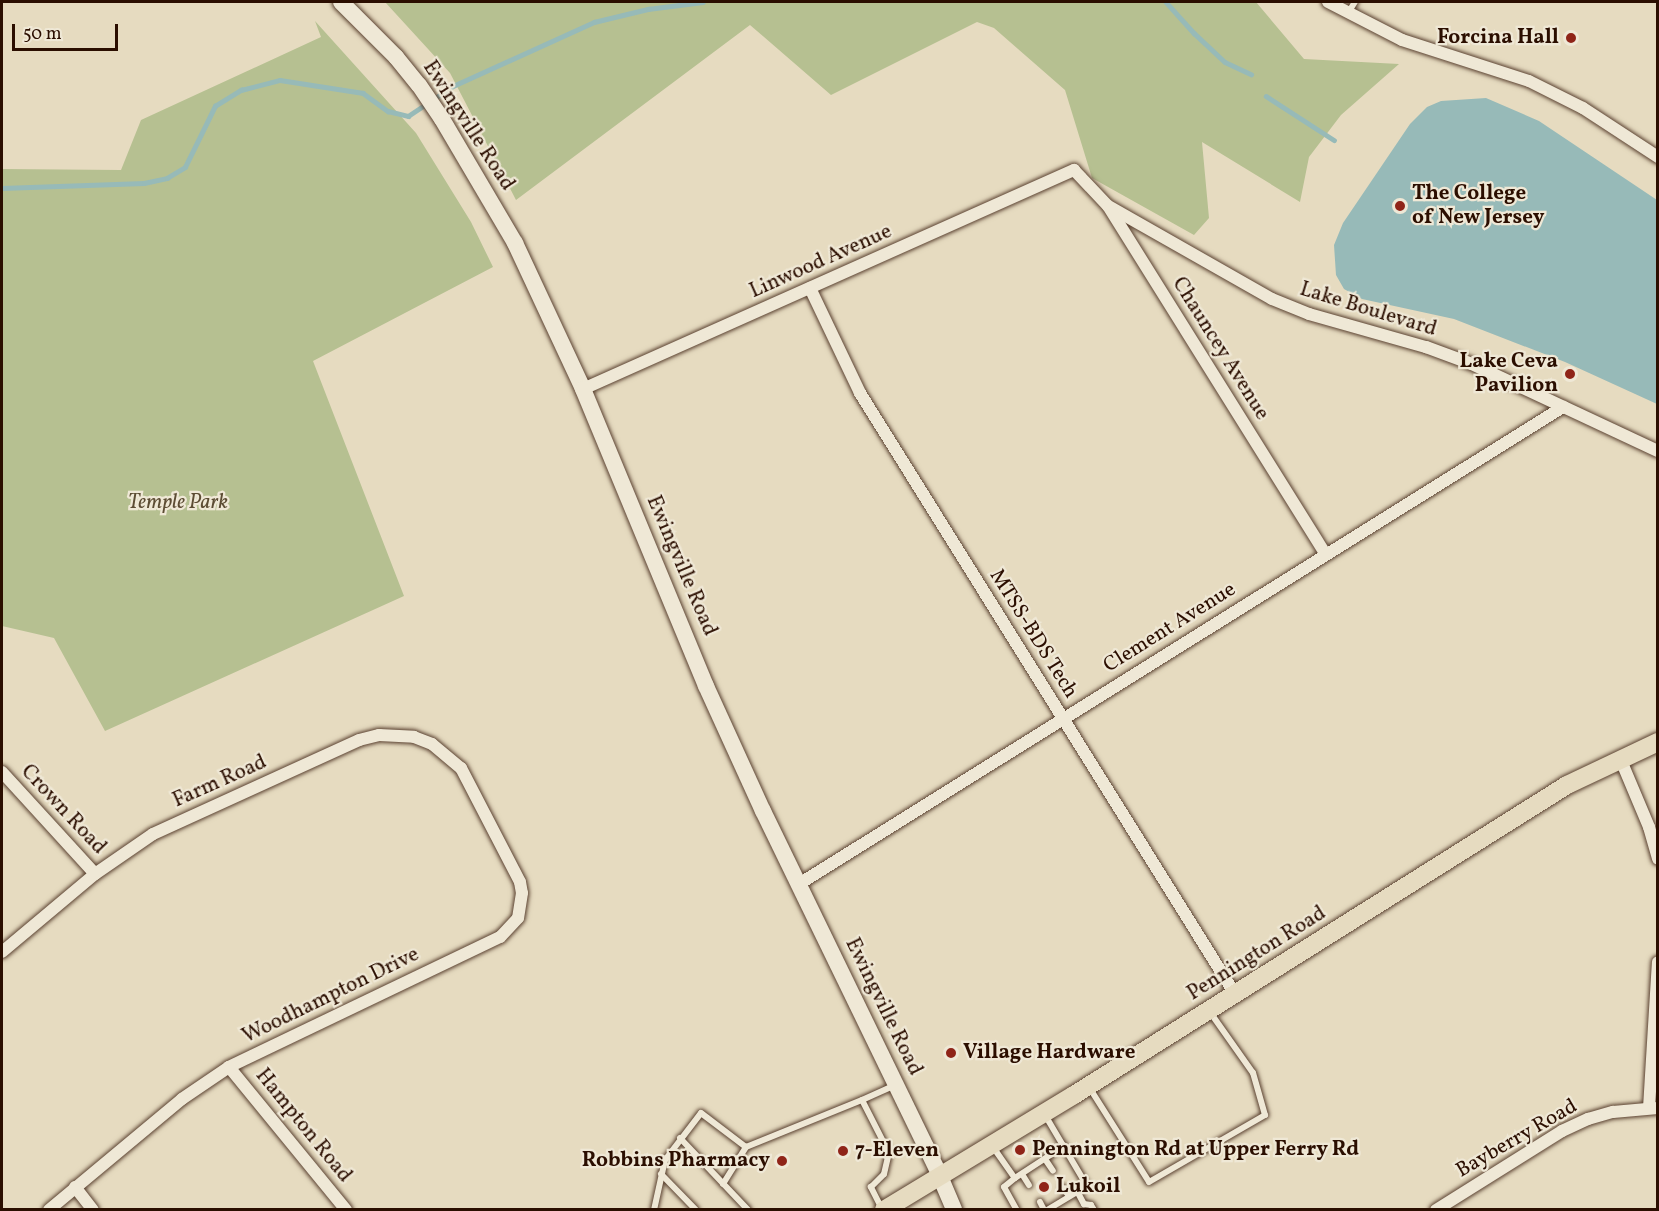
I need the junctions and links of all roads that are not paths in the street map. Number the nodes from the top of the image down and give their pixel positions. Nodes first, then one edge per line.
1 (341, 2) edge
2 (1328, 2) edge
3 (1355, 2) edge
4 (1348, 13) junction
5 (1658, 157) edge
6 (1074, 170) joint
7 (1108, 206) junction
8 (810, 288) junction
9 (583, 389) junction
10 (1563, 407) junction
11 (1658, 451) edge
12 (1325, 554) junction
13 (1062, 718) junction
14 (1658, 742) edge
15 (1620, 758) junction
16 (2, 772) edge
17 (471, 782) joint
18 (1658, 859) edge
19 (95, 874) junction
20 (799, 884) junction
21 (2, 952) edge
22 (1658, 962) edge
23 (1235, 994) junction
24 (1210, 1011) junction
25 (229, 1067) junction
26 (895, 1085) junction
27 (1089, 1086) junction
28 (862, 1100) junction
29 (1653, 1108) edge
30 (1044, 1113) junction
31 (680, 1138) junction
32 (991, 1144) junction
33 (746, 1146) junction
34 (1064, 1146) junction
35 (1045, 1159) junction
36 (1053, 1171) dead end
37 (661, 1174) junction
38 (939, 1174) junction
39 (1022, 1174) junction
40 (1015, 1178) junction
41 (723, 1184) junction
42 (1029, 1185) dead end
43 (75, 1187) junction
44 (1063, 1188) dead end
45 (1077, 1191) junction
46 (1068, 1196) junction
47 (1040, 1202) dead end
48 (1084, 1207) edge
49 (49, 1209) edge
50 (93, 1209) edge
51 (346, 1209) edge
52 (654, 1209) edge
53 (696, 1209) edge
54 (748, 1209) edge
55 (883, 1209) edge
56 (954, 1209) edge
57 (1017, 1209) edge
58 (1046, 1209) edge
59 (1094, 1209) edge
60 (1436, 1209) edge

1 - 9 main road, Ewingville Road
2 - 4 street
3 - 4 lane
4 - 5 street
6 - 7 street, Chauncey Avenue
6 - 8 street, Linwood Avenue
7 - 10 street, Lake Boulevard
7 - 12 street, Chauncey Avenue
8 - 9 street, Linwood Avenue
8 - 13 street, MTSS-BDS Tech
9 - 20 main road, Ewingville Road
10 - 11 street, Lake Boulevard
10 - 12 street, Clement Avenue
12 - 13 street, Clement Avenue
13 - 20 street, Clement Avenue
13 - 23 street, MTSS-BDS Tech
14 - 15 main road, Pennington Road
15 - 18 street
15 - 23 main road, Pennington Road
16 - 19 street, Crown Road
17 - 19 street, Farm Road
17 - 25 street, Woodhampton Drive
19 - 21 street, Farm Road
20 - 26 main road, Ewingville Road
22 - 29 street
23 - 24 main road, Pennington Road
24 - 27 main road, Pennington Road
24 - 27 lane
25 - 43 street, Woodhampton Drive
25 - 51 street, Hampton Road
26 - 28 lane
26 - 38 main road, Ewingville Road
27 - 30 main road, Pennington Road
28 - 33 lane
28 - 55 lane
29 - 60 street, Bayberry Road
30 - 32 main road, Pennington Road
30 - 34 lane
31 - 33 lane
31 - 37 lane
31 - 41 lane
32 - 38 main road, Pennington Road
32 - 40 lane
33 - 41 lane
34 - 35 lane
34 - 45 lane
35 - 36 lane
35 - 39 lane
37 - 52 lane
37 - 53 lane
38 - 55 main road, Pennington Road
38 - 56 main road, Ewingville Road
39 - 40 lane
39 - 42 lane
40 - 57 lane
41 - 54 lane
43 - 49 street, Woodhampton Drive
43 - 50 street
44 - 46 lane
45 - 46 lane
45 - 48 lane
46 - 58 lane
47 - 58 lane
48 - 59 lane

